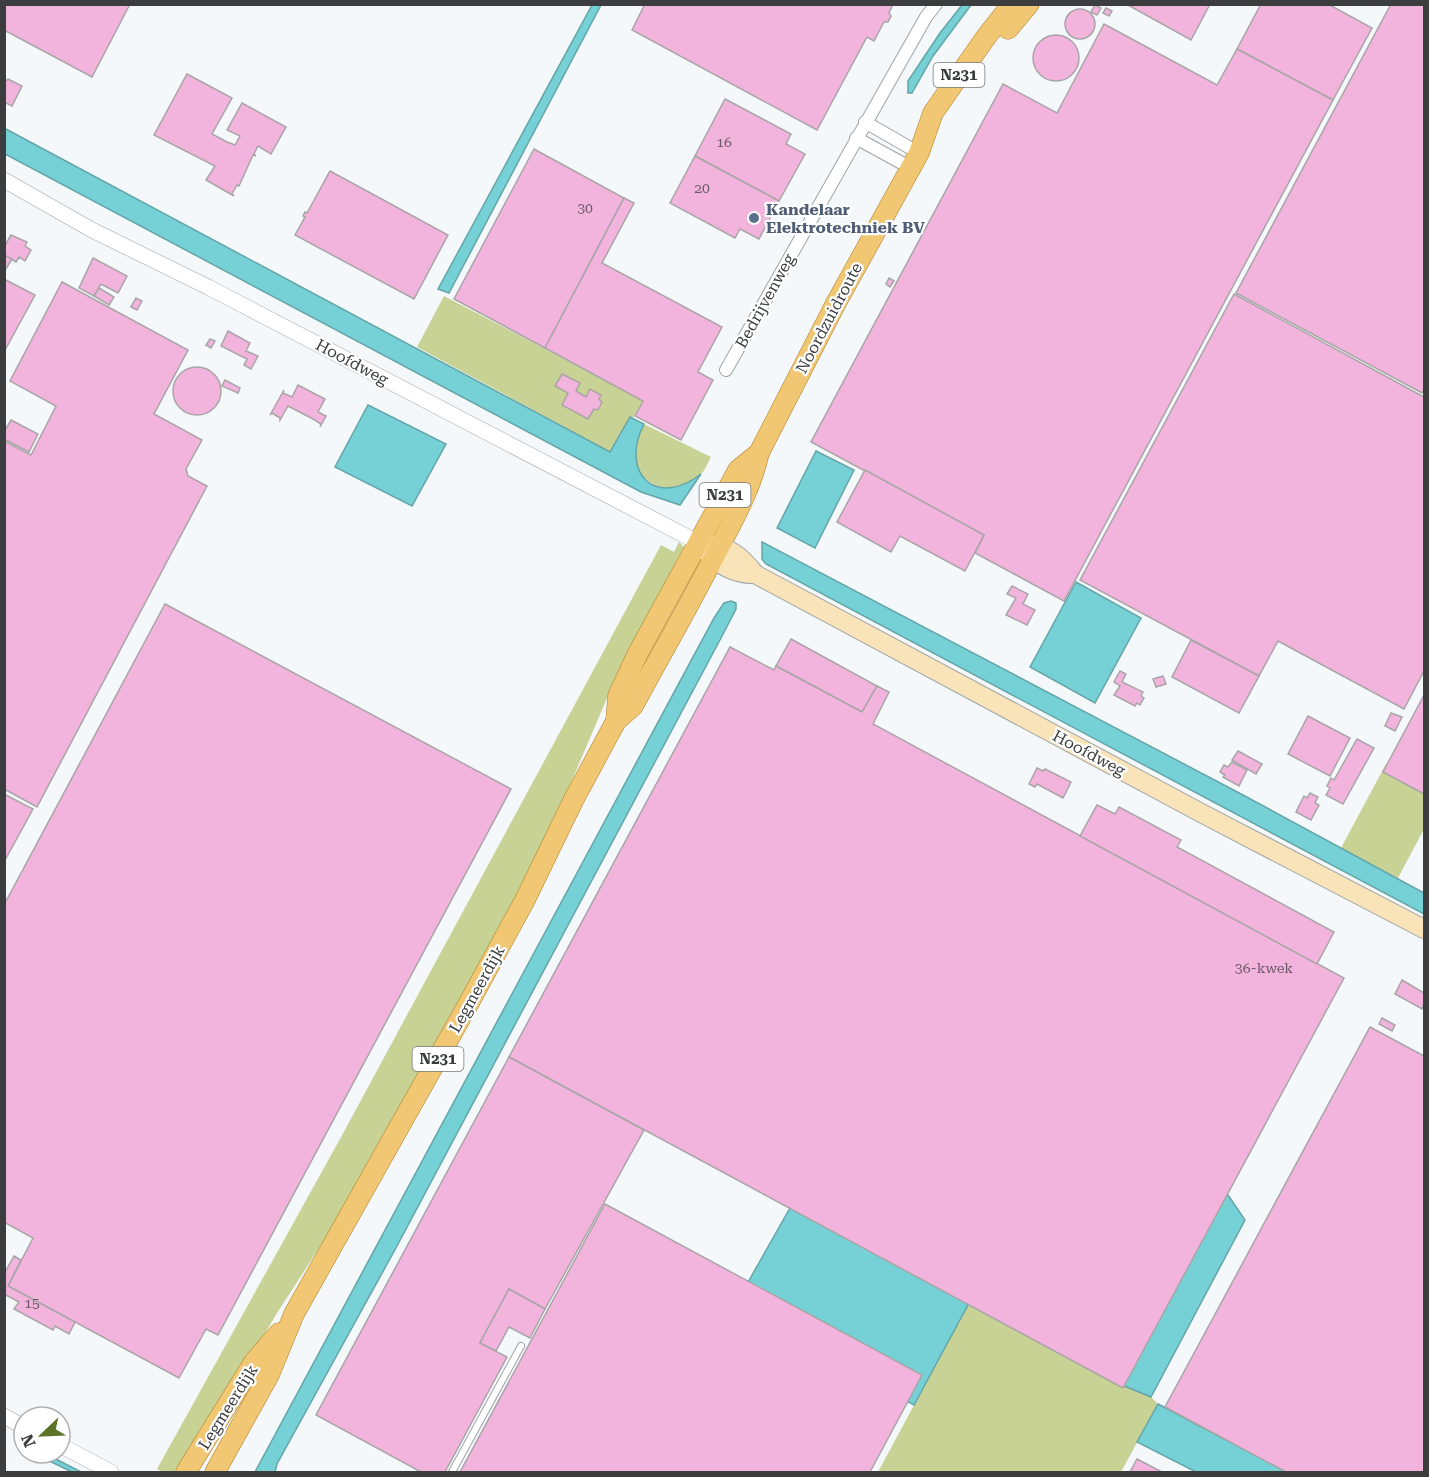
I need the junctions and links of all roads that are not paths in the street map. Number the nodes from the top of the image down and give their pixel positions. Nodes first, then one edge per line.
1 (936, 4) edge
2 (1012, 4) edge
3 (1029, 4) edge
4 (865, 122) junction
5 (856, 138) junction
6 (915, 160) junction
7 (4, 180) edge
8 (726, 370) dead end
9 (759, 453) junction
10 (699, 543) junction
11 (716, 553) junction
12 (616, 722) junction
13 (1425, 929) edge
14 (294, 1314) junction
15 (521, 1346) dead end
16 (72, 1452) edge
17 (111, 1473) edge
18 (186, 1473) edge
19 (215, 1473) edge
20 (452, 1473) edge

1 - 4 street, Bedrijvenweg
2 - 6 main road, Noordzuidroute / N231
3 - 6 main road, Noordzuidroute / N231
4 - 5 street, Bedrijvenweg
4 - 6 street
5 - 6 street
5 - 8 street, Bedrijvenweg
6 - 9 main road, Noordzuidroute / N231
7 - 10 street, Hoofdweg
9 - 10 main road, Noordzuidroute / N231
9 - 11 main road, Noordzuidroute / N231
10 - 11 main road, Hoofdweg
10 - 12 main road, Legmeerdijk / N231
11 - 12 main road, Legmeerdijk / N231
11 - 13 main road, Hoofdweg
12 - 14 main road, Legmeerdijk / N231
14 - 18 main road, Legmeerdijk / N231
14 - 19 main road, Legmeerdijk / N231
15 - 20 lane
16 - 17 street

